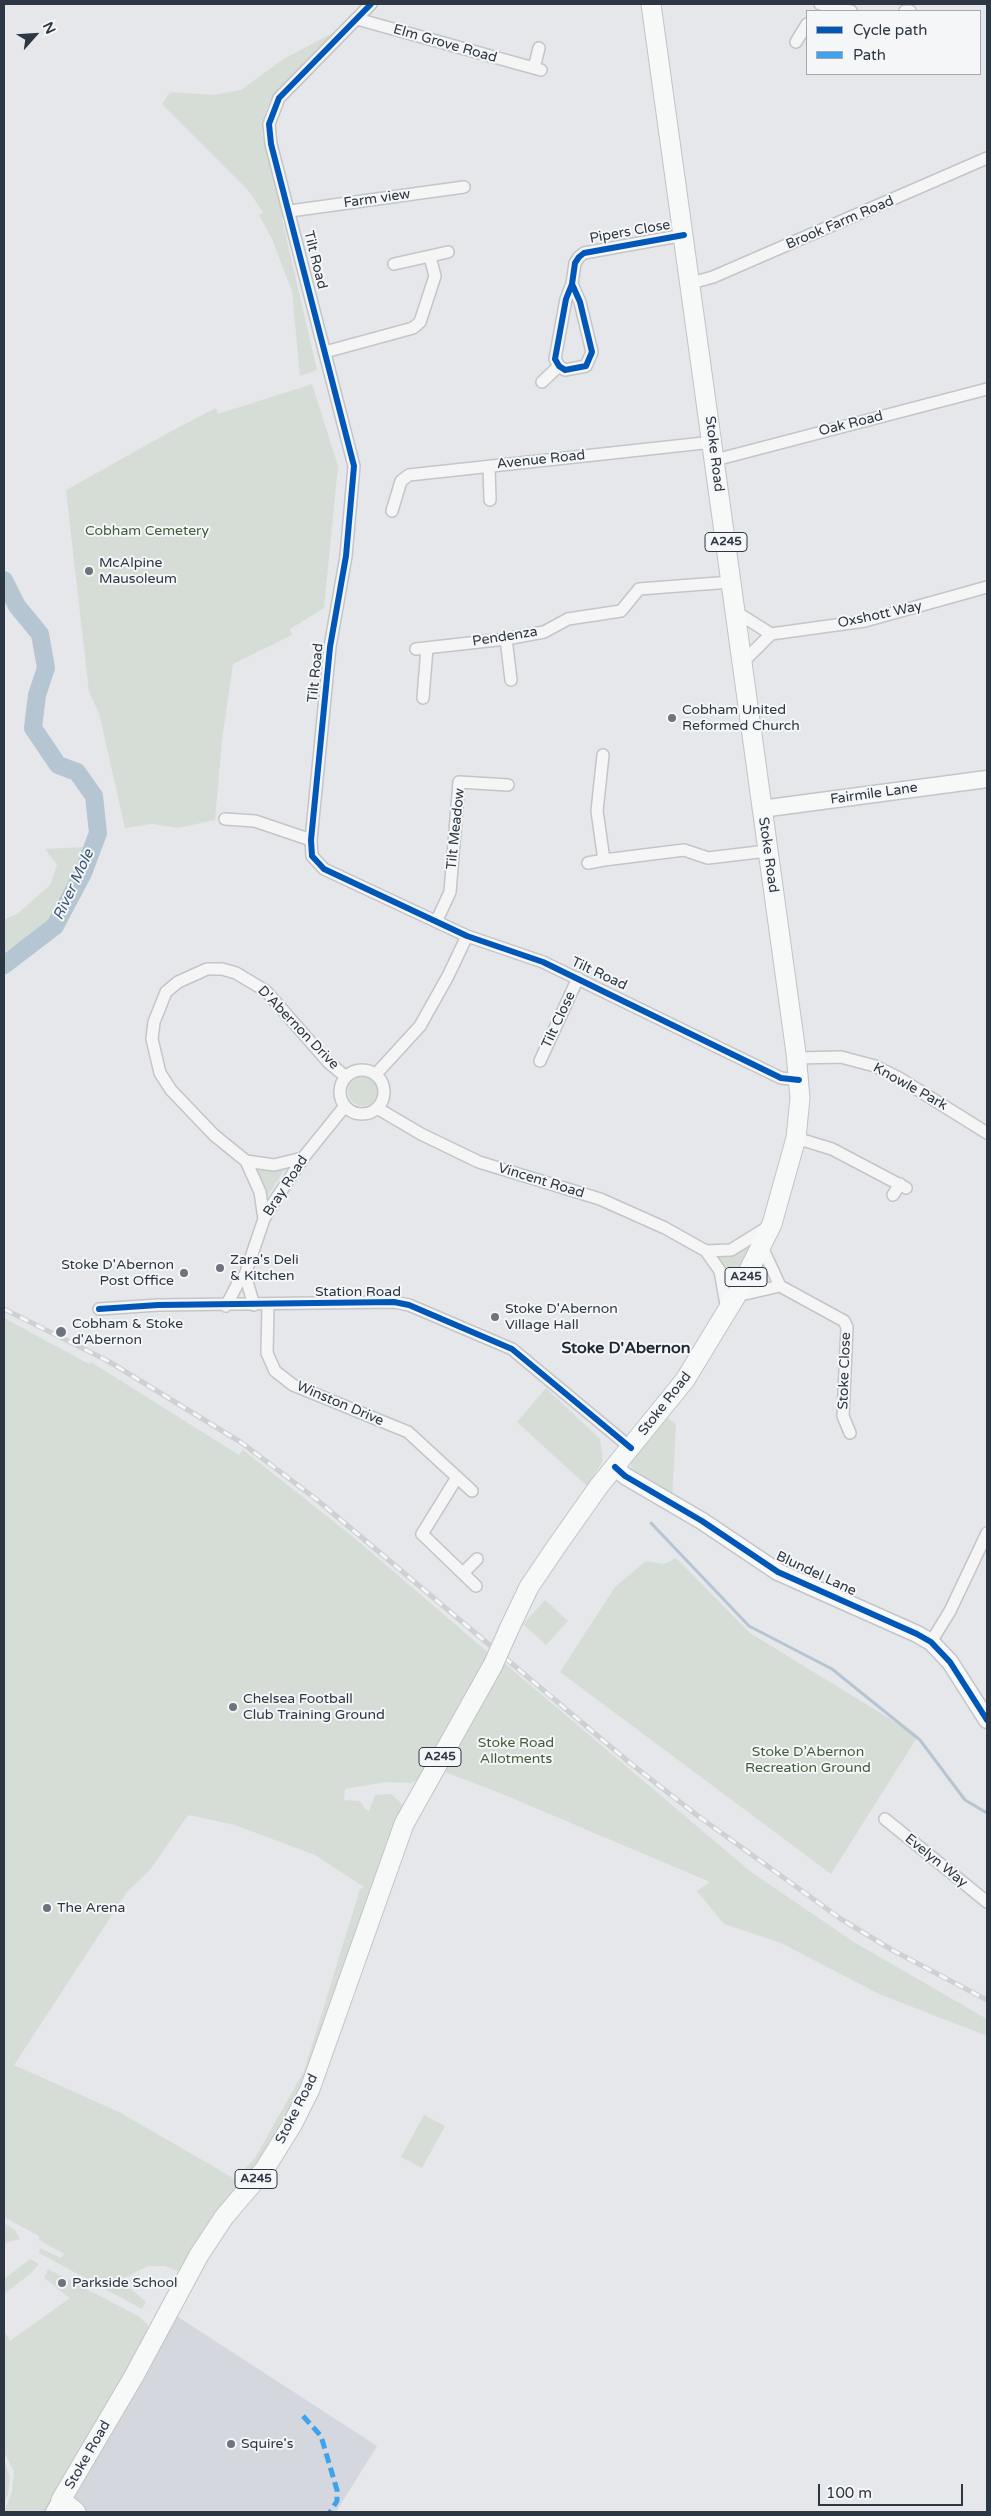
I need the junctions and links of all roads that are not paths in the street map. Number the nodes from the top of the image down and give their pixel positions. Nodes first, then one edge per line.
1 (371, 4) edge
2 (651, 4) edge
3 (820, 4) edge
4 (847, 10) edge
5 (357, 19) junction
6 (806, 26) edge
7 (796, 42) dead end
8 (539, 48) dead end
9 (987, 158) edge
10 (464, 187) dead end
11 (290, 211) junction
12 (684, 235) junction
13 (448, 252) dead end
14 (430, 257) junction
15 (394, 264) dead end
16 (691, 283) junction
17 (572, 284) junction
18 (325, 352) junction
19 (559, 366) junction
20 (542, 382) dead end
21 (987, 389) edge
22 (714, 451) junction
23 (489, 466) junction
24 (490, 500) dead end
25 (392, 511) dead end
26 (731, 582) junction
27 (987, 587) edge
28 (736, 612) junction
29 (771, 634) junction
30 (506, 639) junction
31 (743, 662) junction
32 (511, 680) dead end
33 (423, 698) dead end
34 (603, 755) dead end
35 (987, 779) edge
36 (508, 785) dead end
37 (761, 809) junction
38 (225, 819) dead end
39 (311, 840) junction
40 (767, 851) junction
41 (604, 860) junction
42 (588, 863) dead end
43 (437, 920) junction
44 (467, 936) junction
45 (578, 978) junction
46 (796, 1058) junction
47 (540, 1061) dead end
48 (376, 1074) junction
49 (346, 1077) junction
50 (799, 1080) junction
51 (345, 1106) junction
52 (378, 1108) junction
53 (987, 1133) edge
54 (796, 1138) junction
55 (303, 1158) junction
56 (246, 1161) junction
57 (893, 1195) dead end
58 (264, 1219) junction
59 (772, 1224) junction
60 (762, 1247) junction
61 (706, 1251) junction
62 (245, 1276) junction
63 (780, 1286) junction
64 (732, 1303) junction
65 (254, 1305) junction
66 (268, 1305) junction
67 (226, 1306) junction
68 (99, 1308) dead end
69 (850, 1432) dead end
70 (631, 1448) junction
71 (615, 1467) junction
72 (456, 1479) junction
73 (472, 1491) dead end
74 (987, 1533) edge
75 (477, 1559) dead end
76 (463, 1573) junction
77 (476, 1586) dead end
78 (931, 1642) junction
79 (987, 1720) edge
80 (884, 1819) dead end
81 (987, 1902) edge
82 (58, 2506) edge
83 (76, 2512) edge

1 - 5 street, Tilt Road
2 - 12 main road, Stoke Road / A245
3 - 4 street
5 - 8 street, Elm Grove Road
5 - 11 street, Tilt Road
6 - 7 street
9 - 16 street, Brook Farm Road
10 - 11 street, Farm view
11 - 18 street, Tilt Road
12 - 16 main road, Stoke Road / A245
12 - 17 street, Pipers Close
13 - 14 street
14 - 15 street
14 - 18 street
16 - 22 main road, Stoke Road / A245
17 - 19 street, Pipers Close
17 - 19 street
18 - 39 street, Tilt Road
19 - 20 street
21 - 22 street, Oak Road
22 - 23 street, Avenue Road
22 - 26 main road, Stoke Road / A245
23 - 24 street
23 - 25 street, Avenue Road
26 - 28 main road, Stoke Road / A245
26 - 30 street, Pendenza
27 - 29 street, Oxshott Way
28 - 29 street
28 - 31 main road, Stoke Road / A245
29 - 31 street
30 - 32 street
30 - 33 street, Pendenza
31 - 37 main road, Stoke Road / A245
34 - 41 street
35 - 37 street, Fairmile Lane
36 - 43 street, Tilt Meadow
37 - 40 main road, Stoke Road / A245
38 - 39 street
39 - 43 street, Tilt Road
40 - 41 street
40 - 46 main road, Stoke Road / A245
41 - 42 street
43 - 44 street, Tilt Road
44 - 45 street, Tilt Road
44 - 48 street
45 - 47 street, Tilt Close
45 - 50 street, Tilt Road
46 - 50 main road, Stoke Road / A245
46 - 53 street, Knowle Park
48 - 49 street
48 - 52 street
49 - 51 street
49 - 56 street, D'Abernon Drive
50 - 54 main road, Stoke Road / A245
51 - 52 street
51 - 55 street, Bray Road
52 - 61 street, Vincent Road
54 - 57 street
54 - 59 main road, Stoke Road / A245
55 - 56 street
55 - 58 street, Bray Road
56 - 58 street, D'Abernon Drive
58 - 62 street, Bray Road
59 - 60 main road, Stoke Road / A245
59 - 61 street
60 - 63 street
60 - 64 main road, Stoke Road / A245
61 - 64 street, Vincent Road
62 - 65 street
62 - 67 street, Bray Road
63 - 64 street
63 - 69 street, Stoke Close
64 - 70 main road, Stoke Road / A245
65 - 66 street, Station Road
65 - 67 street, Station Road
66 - 70 street, Station Road
66 - 72 street, Winston Drive
67 - 68 street, Station Road
70 - 71 main road, Stoke Road / A245
71 - 78 street, Blundel Lane
71 - 82 main road, Stoke Road / A245, bridge
72 - 73 street, Winston Drive
72 - 76 street
74 - 78 street
75 - 76 street
76 - 77 street
78 - 79 street, Blundel Lane
80 - 81 street, Evelyn Way
82 - 83 main road, A245

